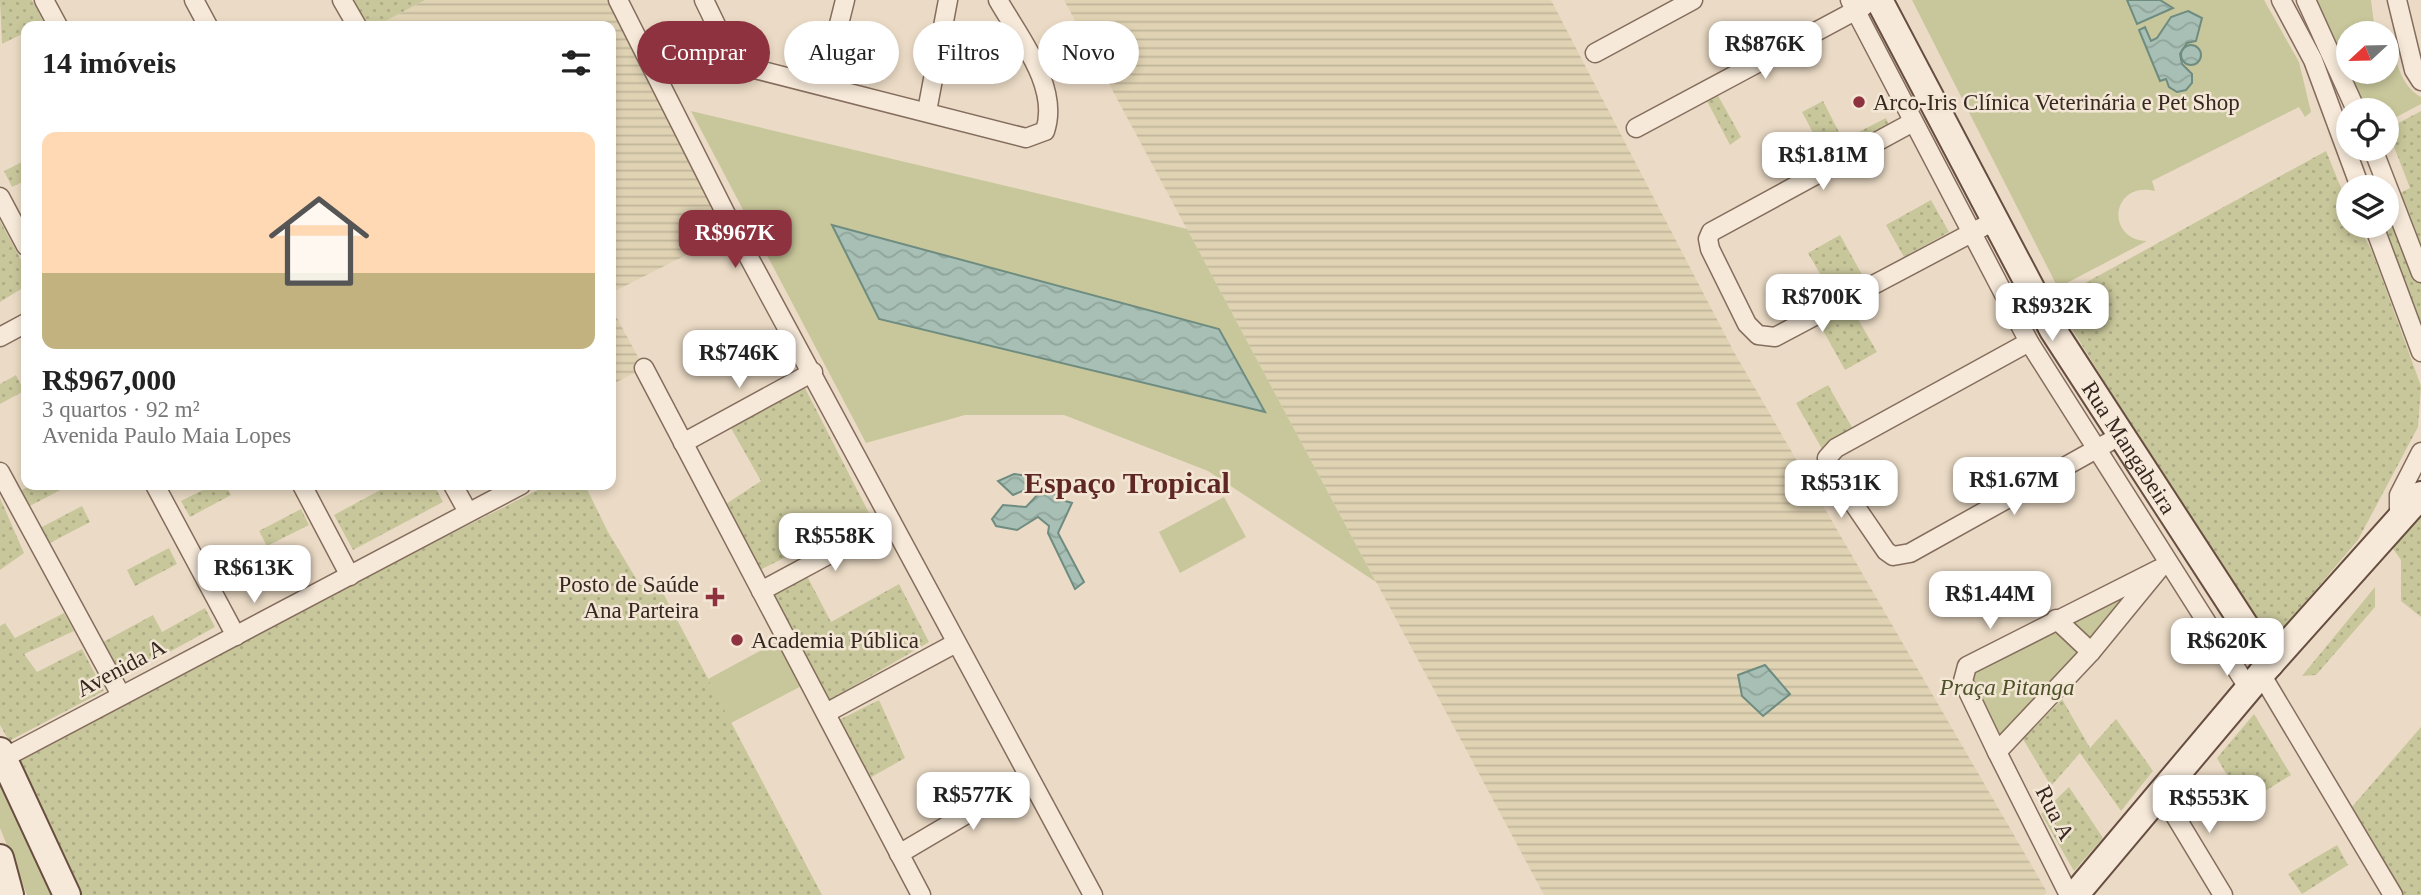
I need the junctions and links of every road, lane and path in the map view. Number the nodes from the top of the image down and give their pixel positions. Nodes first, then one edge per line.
1 (44, 0) edge
2 (194, 0) edge
3 (342, 0) edge
4 (618, 0) edge
5 (704, 0) edge
6 (718, 0) edge
7 (845, 0) edge
8 (948, 0) edge
9 (998, 0) edge
10 (1693, 0) edge
11 (2281, 0) edge
12 (2306, 0) edge
13 (2396, 0) edge
14 (1866, 3) edge
15 (713, 18) junction
16 (55, 21) edge
17 (205, 21) edge
18 (354, 21) edge
19 (1595, 53) dead end
20 (2421, 81) edge
21 (824, 85) junction
22 (2351, 98) edge
23 (927, 111) junction
24 (2336, 113) edge
25 (1913, 122) junction
26 (1636, 128) dead end
27 (0, 197) edge
28 (1994, 222) junction
29 (1970, 233) junction
30 (21, 237) edge
31 (2387, 238) edge
32 (2394, 238) edge
33 (2421, 273) edge
34 (21, 326) edge
35 (0, 337) edge
36 (2029, 342) junction
37 (2421, 352) edge
38 (644, 368) dead end
39 (813, 372) junction
40 (2109, 442) junction
41 (683, 443) junction
42 (2421, 452) edge
43 (0, 472) edge
44 (158, 490) edge
45 (305, 490) edge
46 (456, 490) edge
47 (511, 490) edge
48 (2421, 495) edge
49 (468, 512) junction
50 (2410, 518) edge
51 (891, 521) junction
52 (2163, 565) junction
53 (350, 576) junction
54 (761, 591) junction
55 (2056, 619) junction
56 (236, 636) junction
57 (956, 643) junction
58 (2091, 652) junction
59 (2260, 676) junction
60 (121, 695) junction
61 (826, 713) junction
62 (1997, 752) junction
63 (1, 756) edge
64 (1028, 778) junction
65 (2162, 794) junction
66 (899, 854) junction
67 (0, 858) edge
68 (10, 895) edge
69 (67, 895) edge
70 (921, 895) edge
71 (1093, 895) edge
72 (2069, 895) edge
73 (2075, 895) edge
74 (2223, 895) edge
75 (2393, 895) edge

1 - 16 street
2 - 17 street
3 - 18 street
4 - 39 street
5 - 15 street
6 - 15 street
7 - 21 street
8 - 23 street
9 - 23 street
10 - 19 street
11 - 24 street
12 - 22 street
13 - 20 street
14 - 25 street
14 - 26 street
14 - 28 street, Rua Mangabeira
15 - 21 street
21 - 23 street
25 - 29 street
25 - 29 street
27 - 30 street
28 - 29 street
28 - 40 street, Rua Mangabeira
29 - 36 street
31 - 37 street
32 - 33 street
34 - 35 street
36 - 40 street
36 - 40 street
38 - 41 street
39 - 41 street
39 - 51 street
40 - 52 street
40 - 59 street, Rua Mangabeira
41 - 54 street
42 - 50 street
43 - 60 street
44 - 56 street
45 - 53 street
46 - 49 street
47 - 49 street, Avenida A
48 - 50 street
49 - 53 street, Avenida A
50 - 59 street
51 - 54 street
51 - 57 street
52 - 55 street
52 - 58 street
52 - 59 street
53 - 56 street, Avenida A
54 - 61 street
55 - 58 street
55 - 62 street
56 - 60 street, Avenida A
57 - 61 street
57 - 64 street
58 - 62 street
59 - 65 street
59 - 75 street
60 - 63 street, Avenida A
61 - 66 street
62 - 72 street, Rua A
63 - 69 street
64 - 66 street
64 - 71 street
65 - 73 street
65 - 74 street
66 - 70 street
67 - 68 street

